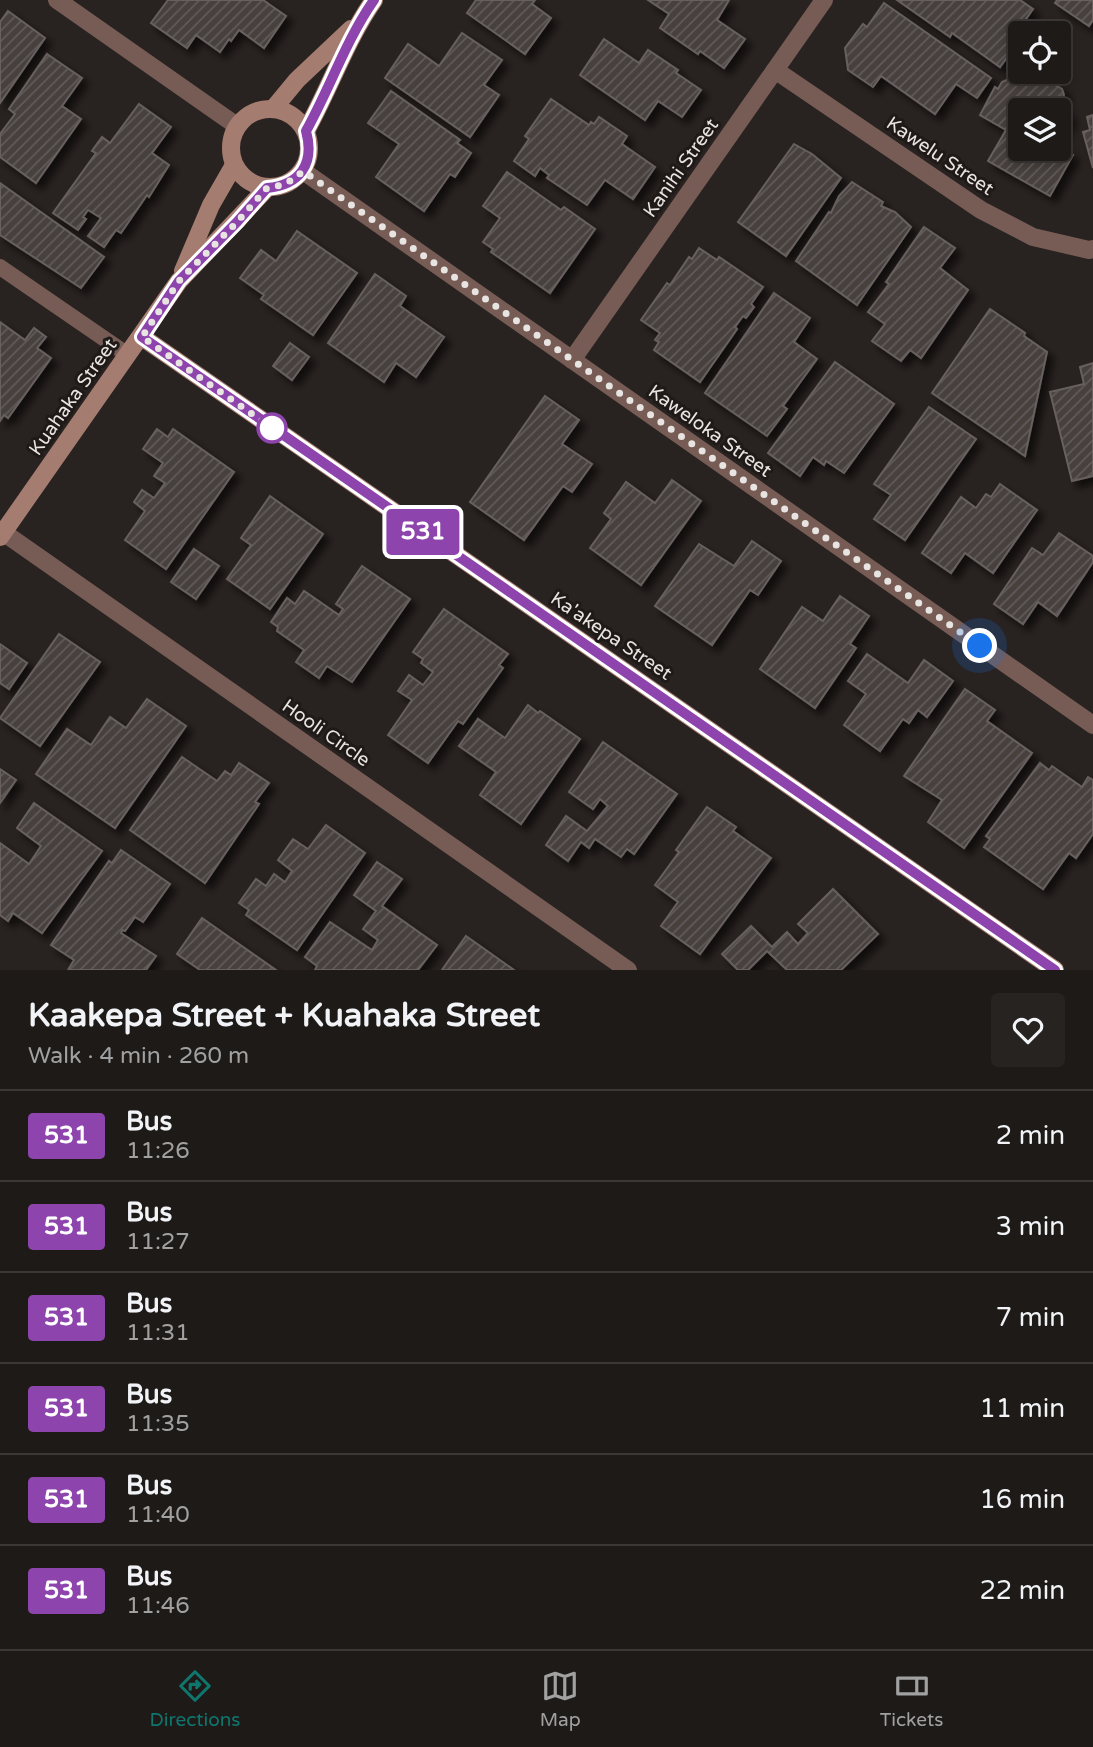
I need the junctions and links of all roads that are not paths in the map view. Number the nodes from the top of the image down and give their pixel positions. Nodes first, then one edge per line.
1 (57, 0) edge
2 (374, 0) edge
3 (824, 0) edge
4 (359, 22) junction
5 (775, 70) junction
6 (273, 109) junction
7 (237, 126) junction
8 (306, 131) junction
9 (234, 165) junction
10 (303, 171) junction
11 (267, 188) junction
12 (1093, 249) edge
13 (0, 267) edge
14 (179, 281) junction
15 (142, 337) junction
16 (128, 355) junction
17 (572, 360) junction
18 (1, 533) edge
19 (1093, 725) edge
20 (628, 970) edge
21 (1055, 970) edge

1 - 7 street
2 - 4 street
3 - 5 street, Kanihi Street
4 - 6 street
4 - 8 street
5 - 12 street, Kawelu Street
5 - 17 street, Kanihi Street
6 - 7 street
6 - 8 street
7 - 9 street
8 - 10 street
9 - 11 street
9 - 14 street, Kuahaka Street
10 - 11 street
10 - 17 street, Kaweloka Street
11 - 14 street, Kuahaka Street
13 - 16 lane
14 - 15 street, Kuahaka Street
15 - 16 street, Kuahaka Street
15 - 21 street, Ka'akepa Street
16 - 18 street, Kuahaka Street
17 - 19 street, Kaweloka Street
18 - 20 street, Hooli Circle

